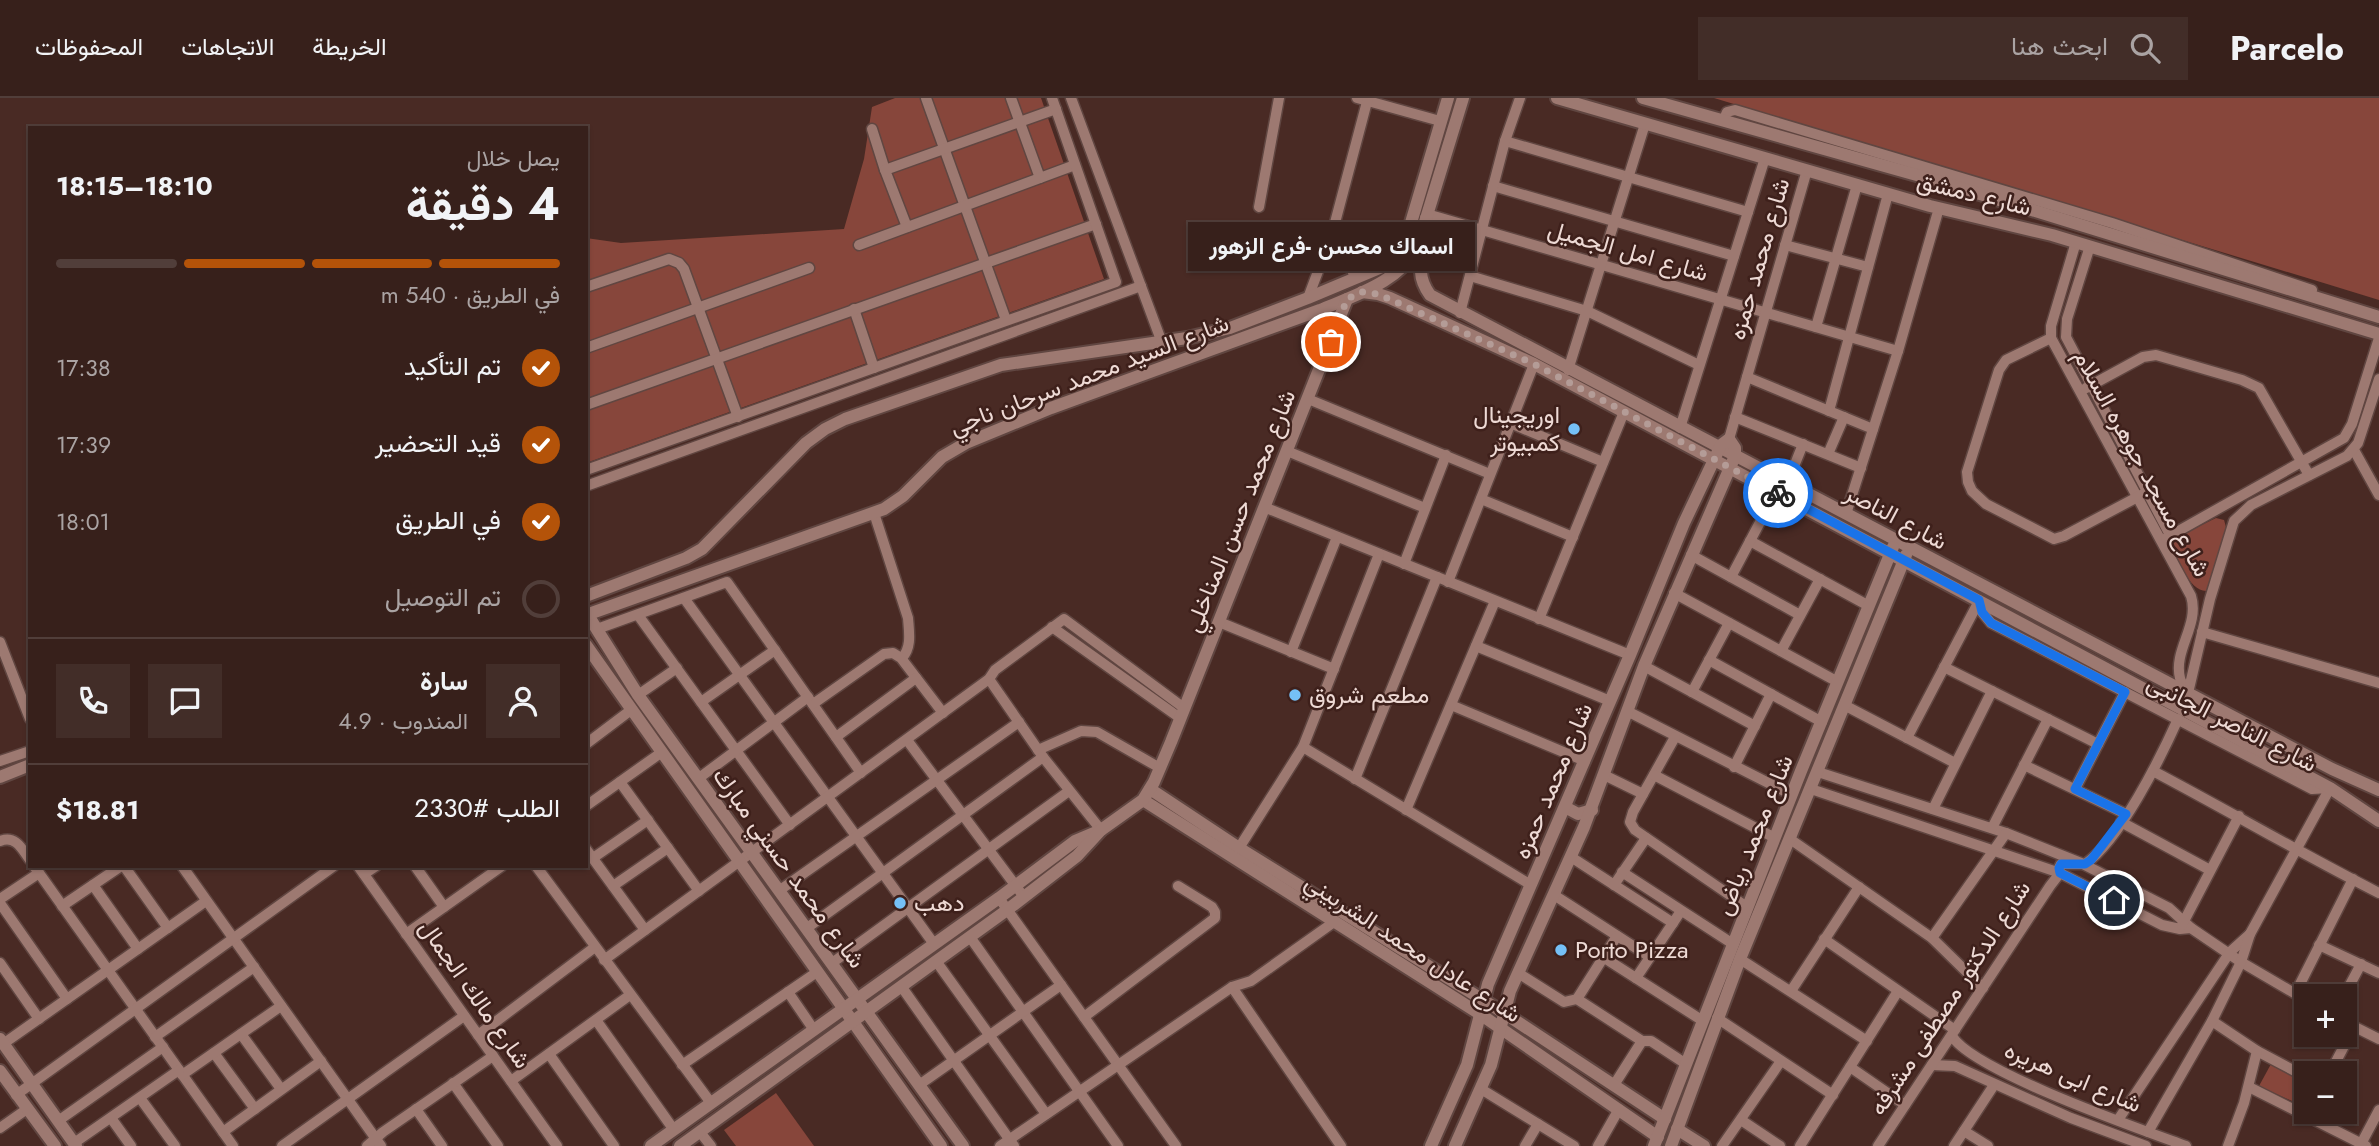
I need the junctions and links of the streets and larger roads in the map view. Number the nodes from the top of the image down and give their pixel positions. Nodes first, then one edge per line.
1 (926, 98) edge
2 (1011, 98) edge
3 (1052, 98) edge
4 (1071, 98) edge
5 (1279, 98) edge
6 (1448, 98) edge
7 (1463, 98) edge
8 (1520, 98) edge
9 (1557, 98) edge
10 (1643, 98) edge
11 (1364, 99) edge
12 (1675, 102) edge
13 (1056, 109) junction
14 (1019, 121) junction
15 (1440, 121) junction
16 (1723, 121) junction
17 (1645, 124) junction
18 (1738, 125) junction
19 (872, 129) dead end
20 (1505, 141) junction
21 (1828, 144) junction
22 (945, 148) junction
23 (1730, 149) junction
24 (1431, 155) junction
25 (1765, 158) junction
26 (1444, 159) junction
27 (1075, 165) junction
28 (885, 170) junction
29 (1807, 170) junction
30 (1629, 177) junction
31 (1040, 178) junction
32 (1938, 181) junction
33 (1857, 185) junction
34 (1493, 186) junction
35 (1888, 194) junction
36 (965, 206) junction
37 (1259, 207) dead end
38 (1934, 210) junction
39 (1748, 212) junction
40 (1426, 216) junction
41 (1615, 221) junction
42 (1096, 224) junction
43 (907, 228) junction
44 (2110, 228) junction
45 (1482, 230) junction
46 (1332, 234) junction
47 (2076, 242) junction
48 (859, 245) dead end
49 (1785, 245) junction
50 (2090, 246) junction
51 (1734, 256) junction
52 (1836, 259) junction
53 (986, 262) junction
54 (1601, 265) junction
55 (1868, 267) junction
56 (809, 268) dead end
57 (1470, 276) junction
58 (1355, 278) junction
59 (588, 286) edge
60 (1141, 286) junction
61 (1362, 292) junction
62 (1308, 298) junction
63 (1347, 299) junction
64 (1720, 299) junction
65 (698, 308) junction
66 (854, 309) junction
67 (1587, 311) junction
68 (1766, 312) junction
69 (1460, 313) junction
70 (2379, 315) edge
71 (1006, 320) junction
72 (1816, 327) junction
73 (1196, 336) junction
74 (2379, 336) edge
75 (1850, 337) junction
76 (2051, 338) junction
77 (1161, 340) junction
78 (588, 347) edge
79 (1203, 351) junction
80 (1898, 351) junction
81 (718, 357) junction
82 (1534, 364) junction
83 (1699, 365) junction
84 (874, 368) junction
85 (1568, 370) junction
86 (1747, 377) junction
87 (2379, 379) edge
88 (2090, 386) junction
89 (2080, 391) junction
90 (1308, 399) junction
91 (588, 404) edge
92 (1829, 411) junction
93 (1624, 412) junction
94 (738, 417) junction
95 (1735, 417) junction
96 (1844, 417) junction
97 (1510, 423) junction
98 (1680, 428) junction
99 (1872, 429) junction
100 (683, 435) junction
101 (1803, 444) junction
102 (688, 448) junction
103 (1721, 449) junction
104 (2354, 450) junction
105 (1287, 451) junction
106 (1828, 454) junction
107 (1446, 455) junction
108 (1604, 462) junction
109 (1733, 462) junction
110 (2302, 462) junction
111 (1861, 468) junction
112 (588, 469) edge
113 (1490, 474) junction
114 (2309, 475) junction
115 (1787, 484) junction
116 (588, 485) edge
117 (1776, 492) junction
118 (2147, 492) junction
119 (2379, 495) edge
120 (2137, 498) junction
121 (1480, 499) junction
122 (1264, 507) junction
123 (1425, 508) junction
124 (2215, 510) junction
125 (874, 513) junction
126 (1846, 514) junction
127 (1684, 523) junction
128 (2231, 528) junction
129 (1701, 532) junction
130 (1337, 537) junction
131 (1573, 537) junction
132 (2165, 538) junction
133 (1750, 541) junction
134 (1896, 541) junction
135 (1909, 547) junction
136 (1379, 554) junction
137 (1891, 554) junction
138 (1691, 555) junction
139 (1904, 560) junction
140 (1404, 564) junction
141 (1437, 577) junction
142 (1731, 577) junction
143 (1819, 579) junction
144 (1448, 582) junction
145 (1674, 593) junction
146 (588, 595) edge
147 (2191, 596) junction
148 (684, 598) junction
149 (2210, 599) junction
150 (1979, 600) junction
151 (1495, 601) junction
152 (1869, 606) junction
153 (588, 615) edge
154 (638, 615) junction
155 (1800, 615) junction
156 (588, 616) edge
157 (1539, 619) junction
158 (1219, 622) junction
159 (1729, 623) junction
160 (1052, 627) junction
161 (597, 629) junction
162 (2202, 632) junction
163 (0, 642) edge
164 (1476, 646) junction
165 (588, 648) edge
166 (775, 650) junction
167 (1781, 651) junction
168 (1291, 652) junction
169 (1630, 655) junction
170 (902, 658) junction
171 (1709, 660) junction
172 (1644, 666) junction
173 (1119, 667) junction
174 (1944, 667) junction
175 (677, 668) junction
176 (1334, 669) junction
177 (740, 675) junction
178 (916, 678) junction
179 (989, 679) junction
180 (1838, 682) junction
181 (2379, 683) edge
182 (1992, 691) junction
183 (1692, 692) junction
184 (2125, 692) junction
185 (2188, 693) junction
186 (1772, 694) junction
187 (638, 695) junction
188 (810, 701) junction
189 (1610, 701) junction
190 (701, 702) junction
191 (1451, 705) junction
192 (1844, 705) junction
193 (631, 710) junction
194 (1627, 711) junction
195 (943, 713) junction
196 (1182, 713) junction
197 (28, 714) edge
198 (2180, 714) junction
199 (2048, 719) junction
200 (774, 722) junction
201 (1019, 722) junction
202 (1822, 722) junction
203 (1755, 726) junction
204 (835, 737) junction
205 (1675, 737) junction
206 (1907, 738) junction
207 (907, 740) junction
208 (588, 742) edge
209 (2098, 744) junction
210 (1303, 747) junction
211 (736, 750) junction
212 (28, 752) edge
213 (662, 752) junction
214 (1040, 754) junction
215 (0, 761) edge
216 (1585, 761) junction
217 (1955, 763) junction
218 (2024, 765) junction
219 (28, 766) edge
220 (1734, 767) junction
221 (1160, 768) junction
222 (1801, 771) junction
223 (2153, 771) junction
224 (1818, 772) junction
225 (861, 773) junction
226 (1604, 775) junction
227 (1654, 775) junction
228 (0, 777) edge
229 (699, 778) junction
230 (1355, 779) junction
231 (937, 780) junction
232 (620, 782) junction
233 (2330, 788) junction
234 (1811, 789) junction
235 (2075, 789) junction
236 (2379, 790) edge
237 (1069, 791) junction
238 (1147, 794) junction
239 (1643, 794) junction
240 (1792, 795) junction
241 (828, 797) junction
242 (588, 805) edge
243 (1565, 807) junction
244 (1933, 809) junction
245 (1406, 810) junction
246 (1591, 810) junction
247 (963, 814) junction
248 (2239, 816) junction
249 (2124, 818) junction
250 (648, 820) junction
251 (2379, 821) edge
252 (790, 825) junction
253 (1992, 828) junction
254 (1101, 830) junction
255 (2006, 832) junction
256 (856, 836) junction
257 (1646, 838) junction
258 (1775, 838) junction
259 (1790, 839) junction
260 (0, 841) edge
261 (668, 848) junction
262 (1239, 848) junction
263 (990, 850) junction
264 (1994, 850) junction
265 (2296, 851) junction
266 (588, 852) edge
267 (752, 852) junction
268 (28, 857) edge
269 (1571, 857) junction
270 (593, 858) junction
271 (738, 863) junction
272 (2081, 863) junction
273 (119, 868) edge
274 (123, 868) edge
275 (183, 868) edge
276 (331, 868) edge
277 (417, 868) edge
278 (499, 868) edge
279 (537, 868) edge
280 (36, 869) edge
281 (361, 870) edge
282 (2210, 870) junction
283 (1622, 872) junction
284 (883, 873) junction
285 (2060, 873) junction
286 (1273, 876) junction
287 (2353, 879) junction
288 (93, 885) junction
289 (1016, 885) junction
290 (1614, 885) junction
291 (613, 886) junction
292 (1178, 886) dead end
293 (1531, 886) junction
294 (1859, 887) junction
295 (780, 890) junction
296 (699, 891) junction
297 (2379, 893) edge
298 (1554, 895) junction
299 (1024, 897) junction
300 (999, 898) junction
301 (0, 901) edge
302 (206, 901) junction
303 (62, 906) junction
304 (444, 907) junction
305 (1747, 907) junction
306 (909, 909) junction
307 (1007, 910) junction
308 (1681, 911) junction
309 (1334, 922) junction
310 (1673, 923) junction
311 (2185, 925) junction
312 (167, 928) junction
313 (807, 928) junction
314 (645, 930) junction
315 (406, 934) junction
316 (2250, 934) junction
317 (1617, 936) junction
318 (970, 937) junction
319 (1932, 938) junction
320 (233, 939) junction
321 (1824, 939) junction
322 (934, 944) junction
323 (1733, 944) junction
324 (2319, 945) junction
325 (594, 947) junction
326 (138, 949) junction
327 (2230, 952) junction
328 (1604, 957) junction
329 (1650, 957) junction
330 (1740, 959) junction
331 (604, 960) junction
332 (936, 961) junction
333 (2241, 962) junction
334 (0, 963) edge
335 (832, 963) junction
336 (2361, 964) junction
337 (254, 967) junction
338 (108, 970) junction
339 (817, 972) junction
340 (1518, 973) junction
341 (2379, 973) edge
342 (1636, 978) junction
343 (2300, 984) edge
344 (2350, 984) edge
345 (1061, 985) junction
346 (901, 986) junction
347 (1231, 986) junction
348 (1723, 986) junction
349 (1983, 988) junction
350 (1791, 991) junction
351 (1898, 991) junction
352 (2294, 991) edge
353 (788, 992) junction
354 (631, 995) junction
355 (67, 999) junction
356 (857, 999) junction
357 (1577, 999) junction
358 (1484, 1000) junction
359 (281, 1006) junction
360 (135, 1009) junction
361 (843, 1009) junction
362 (1715, 1011) junction
363 (867, 1012) junction
364 (1023, 1012) junction
365 (1504, 1013) junction
366 (1480, 1014) junction
367 (464, 1016) junction
368 (1084, 1017) junction
369 (39, 1019) junction
370 (596, 1020) junction
371 (1703, 1021) junction
372 (2212, 1021) junction
373 (852, 1022) junction
374 (1501, 1028) junction
375 (2357, 1028) edge
376 (814, 1030) junction
377 (1954, 1033) junction
378 (241, 1034) junction
379 (478, 1035) junction
380 (989, 1035) junction
381 (155, 1037) junction
382 (2379, 1039) edge
383 (1642, 1041) junction
384 (1867, 1041) junction
385 (2, 1042) edge
386 (163, 1047) junction
387 (2257, 1051) junction
388 (214, 1053) junction
389 (549, 1054) junction
390 (493, 1056) junction
391 (954, 1060) junction
392 (321, 1061) junction
393 (1781, 1061) junction
394 (1117, 1064) junction
395 (1686, 1064) junction
396 (682, 1065) junction
397 (1932, 1065) junction
398 (1850, 1067) junction
399 (0, 1071) edge
400 (2294, 1071) edge
401 (181, 1073) junction
402 (511, 1081) junction
403 (453, 1083) junction
404 (32, 1084) junction
405 (919, 1085) junction
406 (1614, 1085) junction
407 (1994, 1085) junction
408 (2249, 1087) junction
409 (1481, 1089) junction
410 (281, 1090) junction
411 (1079, 1091) junction
412 (16, 1095) junction
413 (1833, 1095) junction
414 (140, 1098) junction
415 (348, 1099) junction
416 (711, 1103) junction
417 (1905, 1105) junction
418 (2294, 1108) edge
419 (27, 1109) junction
420 (255, 1109) junction
421 (416, 1109) junction
422 (1619, 1110) junction
423 (2379, 1110) edge
424 (1046, 1114) junction
425 (111, 1118) junction
426 (1665, 1119) junction
427 (1741, 1120) junction
428 (2118, 1120) junction
429 (58, 1121) junction
430 (1538, 1124) junction
431 (2326, 1124) edge
432 (0, 1128) edge
433 (1677, 1129) junction
434 (674, 1130) junction
435 (1965, 1131) junction
436 (223, 1132) junction
437 (700, 1132) junction
438 (2153, 1134) junction
439 (1656, 1141) edge
440 (379, 1142) edge
441 (1012, 1143) edge
442 (1171, 1144) edge
443 (75, 1145) edge
444 (1673, 1145) edge
445 (2363, 1145) edge
446 (55, 1146) edge
447 (131, 1146) edge
448 (175, 1146) edge
449 (233, 1146) edge
450 (282, 1146) edge
451 (367, 1146) edge
452 (442, 1146) edge
453 (498, 1146) edge
454 (557, 1146) edge
455 (614, 1146) edge
456 (651, 1146) edge
457 (680, 1146) edge
458 (710, 1146) edge
459 (941, 1146) edge
460 (963, 1146) edge
461 (1000, 1146) edge
462 (1118, 1146) edge
463 (1341, 1146) edge
464 (1431, 1146) edge
465 (1455, 1146) edge
466 (1525, 1146) edge
467 (1574, 1146) edge
468 (1598, 1146) edge
469 (1704, 1146) edge
470 (1722, 1146) edge
471 (1780, 1146) edge
472 (1800, 1146) edge
473 (1878, 1146) edge
474 (1955, 1146) edge
475 (1988, 1146) edge
476 (2144, 1146) edge
477 (2186, 1146) edge
478 (2228, 1146) edge

1 - 22 street
2 - 14 street
3 - 13 street
4 - 60 street
5 - 37 street
6 - 15 street
7 - 26 street
8 - 20 street
9 - 17 street, شارع دمشق
10 - 12 street, شارع دمشق
11 - 15 street
11 - 46 street
12 - 16 street, شارع دمشق
13 - 14 street
13 - 27 street
14 - 22 street
14 - 31 street
15 - 24 street
16 - 18 street, شارع دمشق
16 - 21 street
17 - 23 street, شارع دمشق
17 - 30 street
18 - 21 street, شارع دمشق
18 - 23 street
19 - 28 street
20 - 30 street
20 - 34 street
21 - 32 street, شارع دمشق
21 - 44 street
22 - 28 street
22 - 36 street
23 - 25 street, شارع دمشق
24 - 26 street
24 - 58 street
25 - 29 street, شارع دمشق
25 - 39 street
26 - 40 street
27 - 31 street
27 - 42 street
28 - 43 street
29 - 33 street, شارع دمشق
29 - 49 street, شارع محمد حمزه
30 - 39 street
30 - 41 street
31 - 36 street
32 - 38 street
32 - 44 street, شارع دمشق
33 - 35 street, شارع دمشق
33 - 52 street
34 - 41 street
34 - 45 street
35 - 38 street, شارع دمشق
35 - 55 street
36 - 43 street
36 - 53 street
38 - 47 street, شارع دمشق
38 - 80 street
39 - 51 street
40 - 45 street, شارع امل الجميل
40 - 61 street
40 - 69 street, شارع الناصر
41 - 51 street
41 - 54 street
42 - 53 street
42 - 71 street
43 - 48 street
44 - 70 street, شارع دمشق
45 - 54 street, شارع امل الجميل
45 - 57 street
46 - 58 street
46 - 62 street
47 - 50 street, شارع دمشق
47 - 76 street, شارع مسجد جوهره السلام
49 - 52 street
49 - 68 street, شارع محمد حمزه
50 - 74 street, شارع دمشق
50 - 88 street, شارع مسجد جوهره السلام
51 - 64 street
52 - 55 street
52 - 72 street
53 - 66 street
53 - 71 street
54 - 64 street, شارع امل الجميل
54 - 67 street
55 - 75 street
56 - 65 street
57 - 67 street
57 - 69 street
58 - 62 street, شارع السيد محمد سرحان ناجي
59 - 65 street
60 - 77 street
60 - 102 street
61 - 63 street
61 - 82 street, شارع الناصر
62 - 73 street, شارع السيد محمد سرحان ناجي
63 - 79 street, شارع السيد محمد سرحان ناجي
63 - 90 street, شارع محمد حسن المناخلي
64 - 68 street, شارع امل الجميل
64 - 83 street
65 - 78 street
65 - 81 street
66 - 81 street
66 - 84 street
67 - 83 street
67 - 85 street
68 - 72 street, شارع امل الجميل
68 - 86 street, شارع محمد حمزه
69 - 85 street, شارع الناصر
71 - 84 street
72 - 75 street, شارع امل الجميل
73 - 77 street, شارع السيد محمد سرحان ناجي
73 - 79 street
74 - 110 street
75 - 80 street, شارع امل الجميل
75 - 92 street
76 - 89 street, شارع مسجد جوهره السلام
76 - 120 street
77 - 146 street, شارع السيد محمد سرحان ناجي
79 - 125 street, شارع السيد محمد سرحان ناجي
80 - 99 street
81 - 91 street
81 - 94 street
82 - 93 street, شارع الناصر
82 - 97 street
83 - 98 street
84 - 94 street
85 - 98 street, شارع الناصر
86 - 92 street
86 - 95 street, شارع محمد حمزه
87 - 104 street
88 - 89 street
88 - 110 street
88 - 118 street, شارع مسجد جوهره السلام
89 - 120 street, شارع مسجد جوهره السلام
90 - 105 street, شارع محمد حسن المناخلي
90 - 107 street
92 - 96 street
93 - 103 street, شارع الناصر
93 - 108 street
94 - 100 street
95 - 101 street
95 - 103 street, شارع محمد حمزه
96 - 99 street
96 - 106 street
97 - 108 street
97 - 113 street
98 - 103 street, شارع الناصر
99 - 111 street
100 - 102 street
100 - 112 street
101 - 106 street
101 - 115 street
102 - 116 street
103 - 109 street, شارع الناصر
103 - 109 street
103 - 127 street, شارع محمد حمزه
104 - 114 street
104 - 119 street
105 - 122 street, شارع محمد حسن المناخلي
105 - 123 street
106 - 111 street
107 - 113 street
107 - 123 street
108 - 131 street
109 - 115 street, شارع الناصر
109 - 117 street, شارع الناصر
109 - 129 street, شارع محمد حمزه
110 - 114 street
110 - 124 street
111 - 126 street
113 - 121 street
114 - 128 street
115 - 126 street, شارع الناصر
117 - 133 street
117 - 137 street, شارع الناصر
118 - 120 street
118 - 132 street, شارع مسجد جوهره السلام
120 - 132 street, شارع مسجد جوهره السلام
121 - 131 street
121 - 144 street
122 - 130 street
122 - 158 street, شارع محمد حسن المناخلي
123 - 140 street
124 - 128 street
124 - 132 street
125 - 153 street, شارع السيد محمد سرحان ناجي
125 - 170 street
126 - 134 street, شارع الناصر
127 - 129 street
127 - 169 street, شارع محمد حمزه
128 - 149 street, شارع مسجد جوهره السلام
129 - 138 street, شارع محمد حمزه
130 - 136 street
130 - 168 street
131 - 157 street
132 - 147 street, شارع مسجد جوهره السلام
133 - 142 street
133 - 143 street
134 - 135 street, شارع الناصر
134 - 137 street, شارع محمد رياض
135 - 139 street, شارع محمد رياض
135 - 185 street, شارع الناصر
136 - 140 street
136 - 176 street
137 - 139 street, شارع الناصر
137 - 152 street, شارع محمد رياض
138 - 142 street
138 - 145 street, شارع محمد حمزه
139 - 150 street, شارع الناصر
139 - 192 street, شارع محمد رياض
140 - 141 street
141 - 144 street
141 - 230 street
142 - 155 street
143 - 152 street
143 - 155 street
144 - 151 street
145 - 159 street
145 - 172 street, شارع محمد حمزه
147 - 149 street
147 - 185 street, شارع مسجد جوهره السلام
148 - 154 street
148 - 166 street
148 - 177 street
149 - 162 street, شارع مسجد جوهره السلام
150 - 174 street
150 - 184 street, شارع الناصر الجانبى
150 - 198 street, شارع الناصر
151 - 157 street
151 - 164 street
152 - 180 street, شارع محمد رياض
154 - 161 street
154 - 175 street
155 - 167 street
156 - 161 street, شارع محمد حسني مبارك
157 - 169 street
158 - 168 street
158 - 196 street, شارع محمد حسن المناخلي
159 - 167 street
159 - 171 street
160 - 173 street
160 - 173 street
160 - 179 street
161 - 187 street, شارع محمد حسني مبارك
162 - 181 street
162 - 185 street, شارع مسجد جوهره السلام
163 - 197 street
164 - 189 street
164 - 191 street
165 - 193 street, شارع محمد حسني مبارك
166 - 177 street
166 - 188 street
167 - 180 street
168 - 176 street
169 - 189 street, شارع محمد حمزه
170 - 178 street
170 - 188 street
171 - 183 street
171 - 186 street
172 - 183 street
172 - 194 street, شارع محمد حمزه
173 - 196 street
174 - 182 street
174 - 206 street
175 - 187 street
175 - 190 street
176 - 210 street
177 - 190 street
177 - 200 street
178 - 195 street
178 - 204 street
179 - 195 street
179 - 201 street
180 - 202 street, شارع محمد رياض
182 - 199 street
182 - 217 street
183 - 203 street
184 - 198 street, شارع الناصر الجانبى
184 - 209 street
185 - 198 street
185 - 236 street, شارع الناصر
186 - 202 street
186 - 203 street
187 - 229 street, شارع محمد حسني مبارك
188 - 200 street
188 - 204 street
189 - 216 street, شارع محمد حمزه
190 - 211 street
191 - 216 street
191 - 245 street
192 - 206 street
192 - 224 street, شارع محمد رياض
193 - 208 street
193 - 213 street, شارع محمد حسني مبارك
194 - 205 street
194 - 226 street, شارع محمد حمزه
195 - 207 street
196 - 221 street, شارع محمد حسن المناخلي
198 - 223 street, شارع الدكتور مصطفى مشرفه
198 - 233 street, شارع الناصر
199 - 209 street
199 - 218 street
200 - 211 street
200 - 241 street
201 - 214 street
201 - 231 street
202 - 222 street, شارع محمد رياض
203 - 220 street
204 - 225 street
205 - 220 street
205 - 227 street
206 - 217 street
207 - 225 street
207 - 231 street
209 - 235 street
210 - 230 street
210 - 262 street
211 - 229 street
211 - 252 street
212 - 215 street
213 - 232 street
213 - 271 street, شارع محمد حسني مبارك
214 - 221 street
214 - 237 street
214 - 247 street
216 - 243 street, شارع محمد حمزه
217 - 244 street
218 - 235 street
218 - 253 street
219 - 228 street
220 - 240 street
221 - 238 street, شارع محمد حسن المناخلي
222 - 224 street
222 - 240 street, شارع محمد رياض
223 - 248 street
223 - 249 street, شارع الدكتور مصطفى مشرفه
224 - 234 street, شارع محمد رياض
224 - 244 street
225 - 241 street
226 - 239 street
226 - 246 street, شارع محمد حمزه
227 - 239 street
227 - 258 street
229 - 267 street, شارع محمد حسني مبارك
230 - 245 street
231 - 247 street
231 - 256 street
232 - 242 street
232 - 250 street
233 - 251 street, شارع الناصر
233 - 265 street
234 - 259 street, شارع محمد رياض
234 - 264 street
235 - 249 street
237 - 254 street
237 - 263 street
238 - 254 street, شارع محمد حسن المناخلي
238 - 262 street, شارع عادل محمد الشربيني
238 - 286 street, شارع عادل محمد الشربيني
239 - 257 street
240 - 258 street, شارع محمد رياض
241 - 252 street
241 - 256 street
243 - 246 street
243 - 293 street, شارع محمد حمزه
244 - 253 street
245 - 293 street
246 - 269 street, شارع محمد حمزه
247 - 263 street
247 - 284 street
248 - 265 street
248 - 282 street
249 - 272 street, شارع الدكتور مصطفى مشرفه
249 - 282 street
250 - 261 street
250 - 270 street
252 - 267 street
253 - 255 street
254 - 289 street, شارع محمد حسن المناخلي
254 - 299 street, شارع محمد حسن المناخلي
255 - 264 street
255 - 272 street
256 - 284 street
256 - 295 street
257 - 283 street
257 - 305 street
258 - 305 street, شارع محمد رياض
259 - 294 street
259 - 330 street, شارع محمد رياض
260 - 268 street
261 - 291 street
261 - 296 street
262 - 286 street, شارع عادل محمد الشربيني
263 - 289 street
263 - 306 street
264 - 285 street
264 - 319 street
265 - 287 street
265 - 316 street
266 - 270 street
267 - 271 street
267 - 295 street, شارع محمد حسني مبارك
269 - 290 street
269 - 298 street, شارع محمد حمزه
270 - 291 street
271 - 296 street
271 - 339 street, شارع محمد حسني مبارك
272 - 285 street, شارع الدكتور مصطفى مشرفه
272 - 311 street
273 - 288 street
274 - 312 street
275 - 302 street
276 - 320 street
277 - 304 street
278 - 304 street
279 - 325 street
280 - 301 street
280 - 303 street
281 - 315 street, شارع مالك الجمال
282 - 311 street
283 - 290 street
283 - 308 street
284 - 306 street
284 - 313 street
285 - 311 street
285 - 349 street, شارع الدكتور مصطفى مشرفه
286 - 309 street, شارع عادل محمد الشربيني
286 - 358 street, شارع عادل محمد الشربيني
287 - 297 street
287 - 324 street
288 - 303 street
288 - 326 street
289 - 299 street
289 - 300 street, شارع محمد حسن المناخلي
290 - 310 street
291 - 314 street
292 - 368 street
293 - 358 street, شارع محمد حمزه
294 - 319 street
294 - 321 street
295 - 313 street, شارع محمد حسني مبارك
296 - 314 street
298 - 317 street
298 - 340 street, شارع محمد حمزه
299 - 307 street, شارع محمد حسن المناخلي
300 - 307 street
300 - 322 street, شارع محمد حسن المناخلي
301 - 355 street
302 - 312 street
302 - 320 street
303 - 338 street
304 - 315 street
305 - 323 street, شارع محمد رياض
306 - 322 street
306 - 335 street
307 - 318 street, شارع محمد حسن المناخلي
307 - 345 street
308 - 310 street
308 - 323 street
309 - 347 street
309 - 366 street, شارع عادل محمد الشربيني
310 - 329 street
311 - 327 street
312 - 326 street
313 - 335 street, شارع محمد حسني مبارك
314 - 331 street
315 - 367 street, شارع مالك الجمال
316 - 327 street
316 - 333 street
317 - 328 street
317 - 329 street
318 - 332 street, شارع محمد حسن المناخلي
318 - 364 street
319 - 349 street
320 - 337 street
320 - 360 street
321 - 350 street
321 - 351 street, شارع ابى هريره
322 - 356 street, شارع محمد حسن المناخلي
323 - 348 street, شارع محمد رياض
324 - 336 street
324 - 343 street
325 - 331 street
325 - 379 street
326 - 338 street
327 - 333 street
327 - 428 street
328 - 342 street
328 - 357 street
329 - 342 street
330 - 348 street, شارع محمد رياض
330 - 350 street
331 - 354 street
332 - 346 street, شارع محمد حسن المناخلي
332 - 380 street
333 - 352 street
333 - 372 street
334 - 369 street
335 - 356 street, شارع محمد حسني مبارك
336 - 341 street
336 - 344 street
337 - 359 street
337 - 381 street
338 - 355 street
338 - 360 street
339 - 353 street
339 - 361 street, شارع محمد حسني مبارك
340 - 357 street
340 - 365 street, شارع محمد حمزه
342 - 371 street
345 - 364 street
345 - 368 street
346 - 363 street, شارع محمد حسن المناخلي
346 - 391 street
347 - 394 street
347 - 463 street
348 - 362 street, شارع محمد رياض
349 - 377 street, شارع الدكتور مصطفى مشرفه
350 - 384 street
351 - 377 street, شارع ابى هريره
351 - 384 street
353 - 376 street
353 - 396 street
354 - 370 street
354 - 396 street
355 - 369 street
356 - 361 street, شارع محمد حسن المناخلي
356 - 363 street, شارع محمد حسني مبارك
357 - 383 street
358 - 365 street, شارع عادل محمد الشربيني
358 - 366 street, شارع محمد حمزه
359 - 378 street
359 - 392 street
360 - 381 street
360 - 404 street
361 - 373 street, شارع محمد حسني مبارك
361 - 376 street, شارع محمد حسن المناخلي
362 - 371 street, شارع محمد رياض
362 - 393 street
362 - 433 street, شارع محمد رياض
363 - 373 street, شارع محمد حسن المناخلي
363 - 405 street, شارع محمد حسني مبارك
364 - 380 street
364 - 411 street
365 - 374 street, شارع محمد حمزه
365 - 406 street, شارع عادل محمد الشربيني
366 - 374 street, شارع عادل محمد الشربيني
366 - 464 street, شارع محمد حمزه
367 - 379 street, شارع مالك الجمال
367 - 415 street
368 - 394 street
369 - 385 street
370 - 389 street
370 - 434 street
371 - 395 street, شارع محمد رياض
372 - 387 street
372 - 438 street
373 - 437 street, شارع محمد حسن المناخلي
373 - 459 street, شارع محمد حسني مبارك
374 - 409 street, شارع محمد حمزه
374 - 422 street, شارع عادل محمد الشربيني
375 - 382 street
376 - 416 street, شارع محمد حسن المناخلي
377 - 397 street, شارع الدكتور مصطفى مشرفه
377 - 428 street, شارع ابى هريره
378 - 388 street
378 - 410 street
379 - 390 street, شارع مالك الجمال
380 - 391 street
380 - 424 street
381 - 386 street
383 - 395 street
383 - 406 street
384 - 398 street
385 - 404 street
386 - 401 street
386 - 429 street
387 - 400 street
387 - 408 street
388 - 401 street
388 - 420 street
389 - 402 street
389 - 455 street
390 - 402 street, شارع مالك الجمال
390 - 403 street
391 - 405 street
391 - 441 street
392 - 410 street
392 - 415 street
393 - 413 street
393 - 427 street
394 - 411 street
394 - 442 street
395 - 426 street, شارع محمد رياض
396 - 416 street
397 - 407 street, شارع ابى هريره
397 - 417 street, شارع الدكتور مصطفى مشرفه
398 - 413 street
398 - 417 street
399 - 412 street
401 - 414 street
401 - 436 street
402 - 454 street, شارع مالك الجمال
403 - 421 street
403 - 453 street
404 - 412 street
404 - 429 street
405 - 460 street, شارع محمد حسني مبارك
406 - 426 street, شارع عادل محمد الشربيني
407 - 435 street
407 - 476 street, شارع ابى هريره
408 - 418 street
408 - 478 street
409 - 430 street
409 - 465 street, شارع محمد حمزه
410 - 420 street
411 - 424 street
411 - 462 street
412 - 419 street
413 - 472 street
414 - 425 street
414 - 448 street
415 - 440 street
415 - 450 street
416 - 434 street, شارع محمد حسن المناخلي
417 - 473 street, شارع الدكتور مصطفى مشرفه
419 - 432 street
419 - 446 street
420 - 436 street
421 - 440 street
421 - 452 street
422 - 439 street, شارع عادل محمد الشربيني
422 - 468 street
423 - 445 street
424 - 441 street
425 - 443 street
425 - 447 street
426 - 439 street, شارع محمد رياض
427 - 470 street
427 - 471 street
428 - 438 street, شارع ابى هريره
429 - 443 street
430 - 466 street
430 - 467 street
431 - 445 street
433 - 444 street, شارع محمد رياض
433 - 469 street
434 - 456 street, شارع محمد حسن المناخلي
435 - 474 street
435 - 475 street
436 - 449 street
437 - 457 street, شارع محمد حسن المناخلي
437 - 458 street
438 - 476 street
438 - 477 street, شارع ابى هريره
440 - 451 street
441 - 461 street

